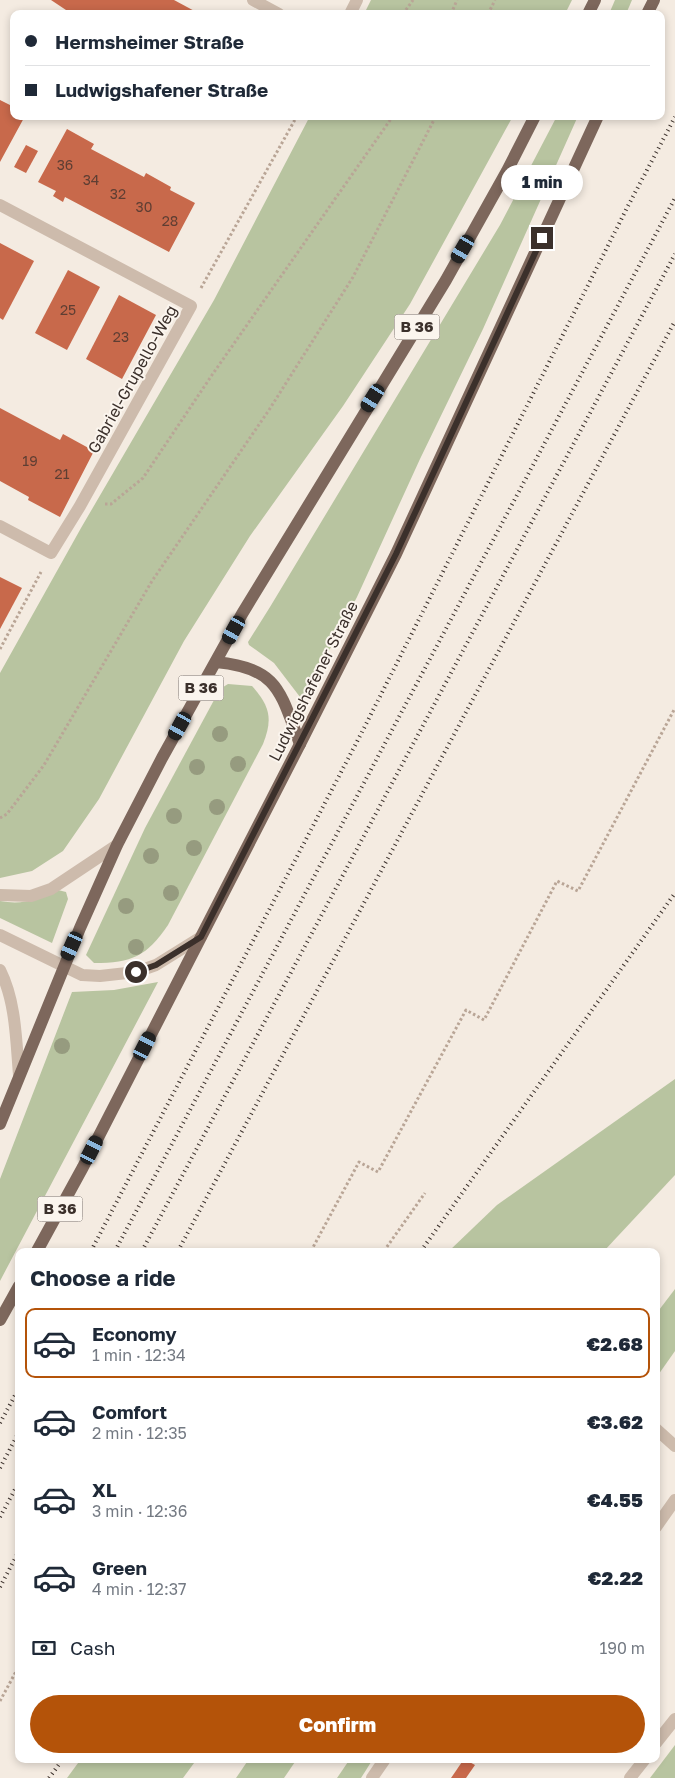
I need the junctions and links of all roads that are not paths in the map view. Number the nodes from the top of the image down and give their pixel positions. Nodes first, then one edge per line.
1 (253, 0) edge
2 (272, 10) edge
3 (533, 120) edge
4 (596, 120) edge
5 (0, 205) edge
6 (0, 526) edge
7 (216, 662) junction
8 (300, 744) junction
9 (117, 845) junction
10 (0, 895) edge
11 (0, 935) edge
12 (201, 937) junction
13 (64, 964) junction
14 (0, 970) edge
15 (19, 1075) junction
16 (0, 1124) edge
17 (39, 1248) edge
18 (15, 1293) edge
19 (0, 1320) edge
20 (660, 1433) edge
21 (675, 1446) edge
22 (675, 1500) edge
23 (660, 1521) edge
24 (675, 1719) edge
25 (660, 1738) edge
26 (382, 1763) edge
27 (641, 1763) edge
28 (372, 1778) edge
29 (630, 1778) edge

1 - 2 street
3 - 7 main road, B 36
4 - 8 main road, Ludwigshafener Straße / B 36
5 - 6 street, Gabriel-Grupello-Weg
7 - 8 main road
7 - 9 main road, B 36
8 - 12 main road, Ludwigshafener Straße / B 36
9 - 10 street
9 - 13 main road, B 36
11 - 13 street
12 - 13 street
12 - 17 main road, Ludwigshafener Straße / B 36
13 - 15 main road, B 36
14 - 15 street
15 - 16 main road, B 36
18 - 19 main road
20 - 21 street
22 - 23 street
24 - 25 street
26 - 28 street
27 - 29 street

